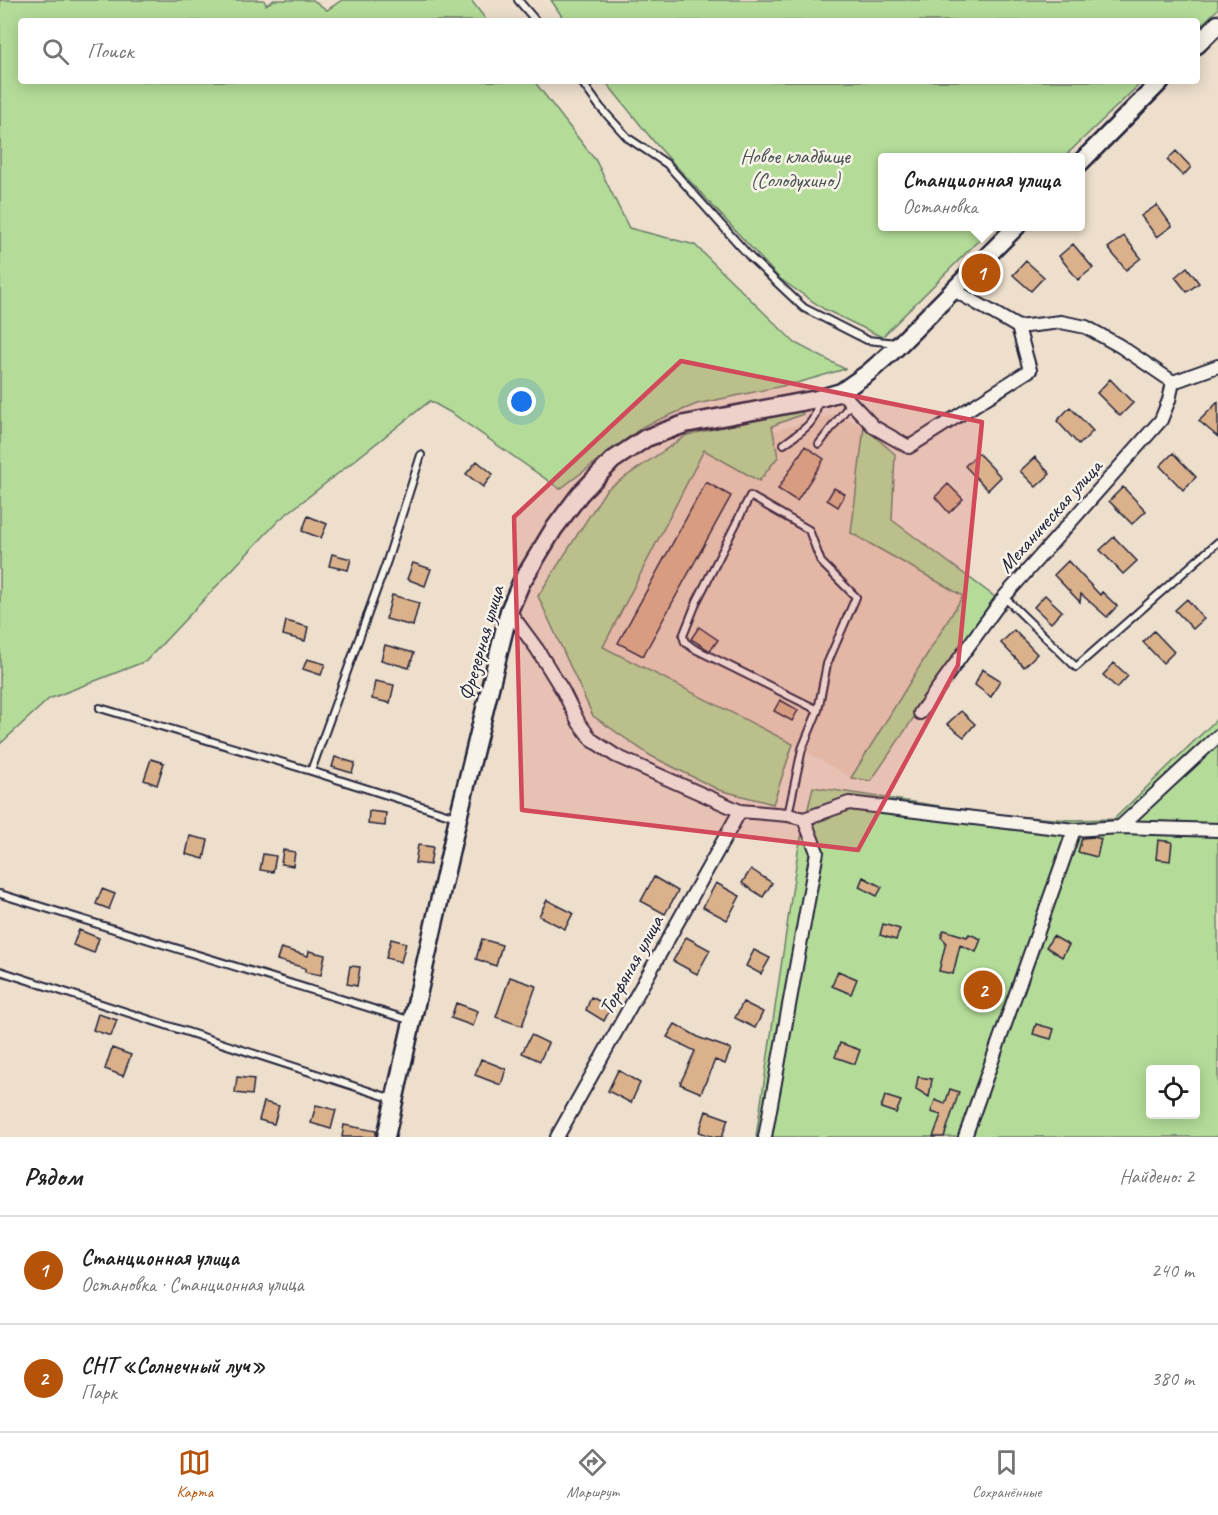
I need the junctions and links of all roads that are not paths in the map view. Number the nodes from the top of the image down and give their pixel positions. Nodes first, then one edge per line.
1 (518, 0) edge
2 (533, 18) edge
3 (1218, 24) edge
4 (1200, 42) edge
5 (583, 84) edge
6 (1158, 84) edge
7 (1085, 158) edge
8 (1012, 231) edge
9 (954, 290) junction
10 (1018, 327) junction
11 (900, 344) junction
12 (1218, 366) edge
13 (1173, 382) junction
14 (846, 397) junction
15 (817, 399) junction
16 (784, 444) dead end
17 (819, 444) dead end
18 (421, 455) dead end
19 (1218, 542) edge
20 (1004, 597) junction
21 (509, 611) junction
22 (100, 708) dead end
23 (818, 711) junction
24 (920, 713) dead end
25 (1218, 736) edge
26 (311, 771) junction
27 (740, 812) junction
28 (788, 815) junction
29 (458, 818) junction
30 (804, 819) junction
31 (1120, 827) junction
32 (1074, 830) junction
33 (1218, 830) edge
34 (0, 894) edge
35 (0, 971) edge
36 (412, 1021) junction
37 (394, 1100) junction
38 (386, 1137) edge
39 (556, 1137) edge
40 (765, 1137) edge
41 (965, 1137) edge

1 - 2 lane
3 - 4 street
5 - 11 lane
6 - 7 street
8 - 9 street, Фрезерная улица
9 - 10 street
9 - 11 street, Фрезерная улица
10 - 13 street
10 - 14 street
11 - 14 street, Фрезерная улица
12 - 13 street
13 - 20 street, Механическая улица
14 - 15 street, Фрезерная улица
14 - 17 lane
15 - 16 lane
15 - 21 street, Фрезерная улица
18 - 26 lane
19 - 20 lane
20 - 24 street, Механическая улица
21 - 27 street
21 - 29 street, Фрезерная улица
22 - 26 lane
23 - 23 lane
23 - 28 lane
25 - 31 street
26 - 29 lane
27 - 28 street
27 - 39 street, Торфяная улица
28 - 30 street
29 - 36 street, Фрезерная улица
30 - 32 street
30 - 40 street
31 - 32 street
31 - 33 street
32 - 41 street
34 - 36 lane
35 - 37 lane
36 - 37 street, Фрезерная улица
37 - 38 street, Фрезерная улица

